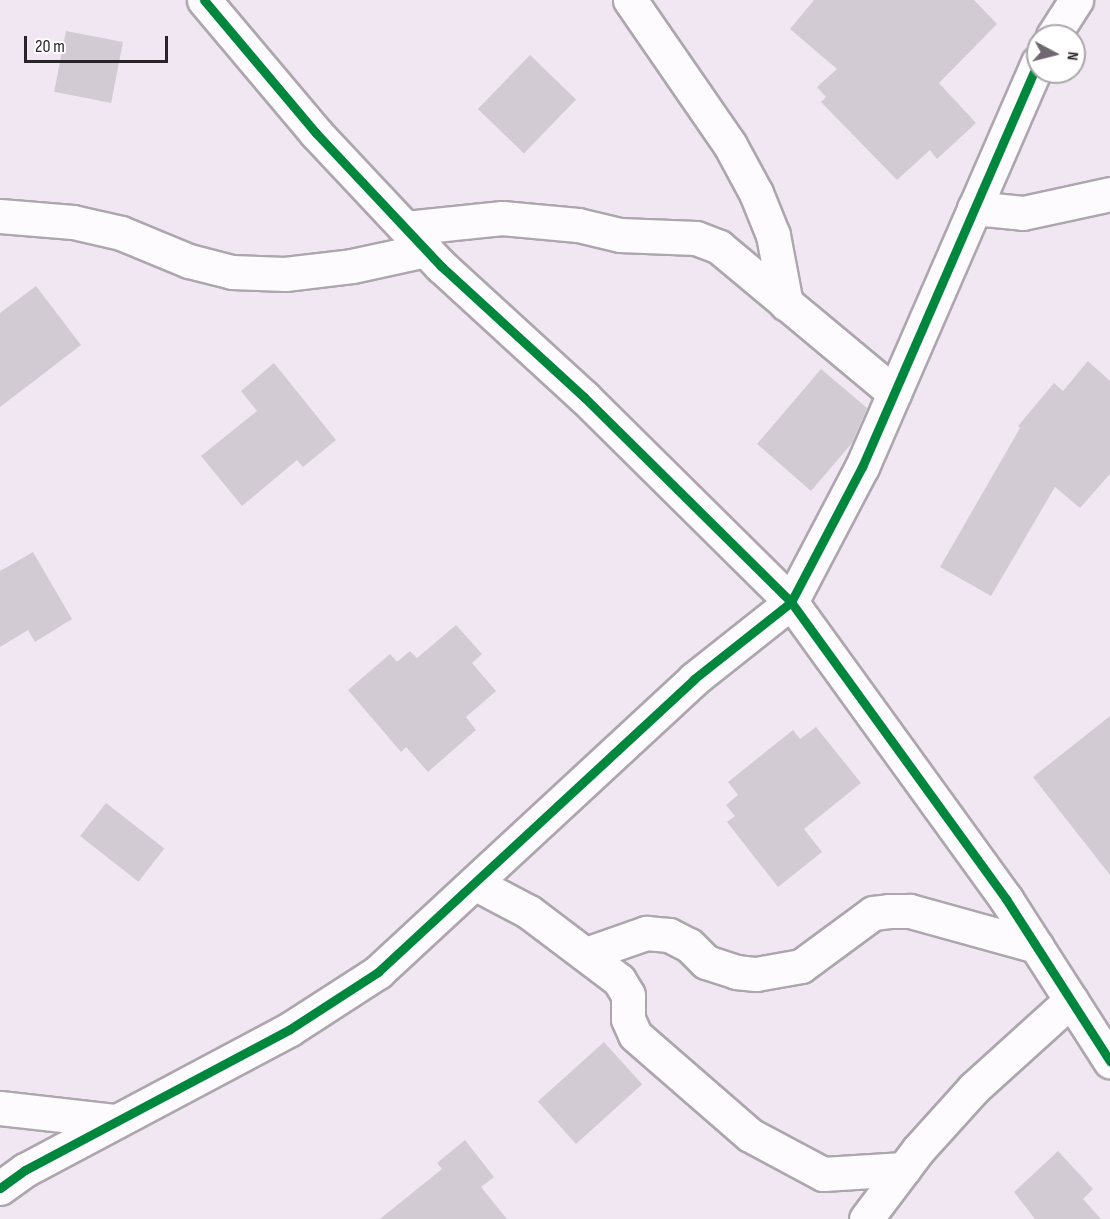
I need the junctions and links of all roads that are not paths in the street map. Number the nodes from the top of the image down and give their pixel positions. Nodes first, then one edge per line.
1 (204, 0) edge
2 (630, 0) edge
3 (1076, 0) edge
4 (1061, 24) edge
5 (1029, 84) edge
6 (1110, 194) edge
7 (975, 208) junction
8 (0, 216) edge
9 (416, 239) junction
10 (786, 304) junction
11 (894, 393) junction
12 (791, 602) junction
13 (476, 884) junction
14 (1036, 946) junction
15 (586, 954) junction
16 (1071, 1000) junction
17 (1110, 1061) edge
18 (0, 1108) edge
19 (116, 1121) junction
20 (904, 1169) junction
21 (0, 1188) edge
22 (866, 1219) edge

1 - 9 street
2 - 10 street
3 - 4 street
5 - 7 street
6 - 7 street
7 - 11 street
8 - 9 street
9 - 10 street
9 - 12 street
10 - 11 street
11 - 12 street
12 - 13 street
12 - 14 street
13 - 15 street
13 - 19 street
14 - 15 street
14 - 16 street
15 - 20 street
16 - 17 street
16 - 20 street
18 - 19 street
19 - 21 street
20 - 22 street

